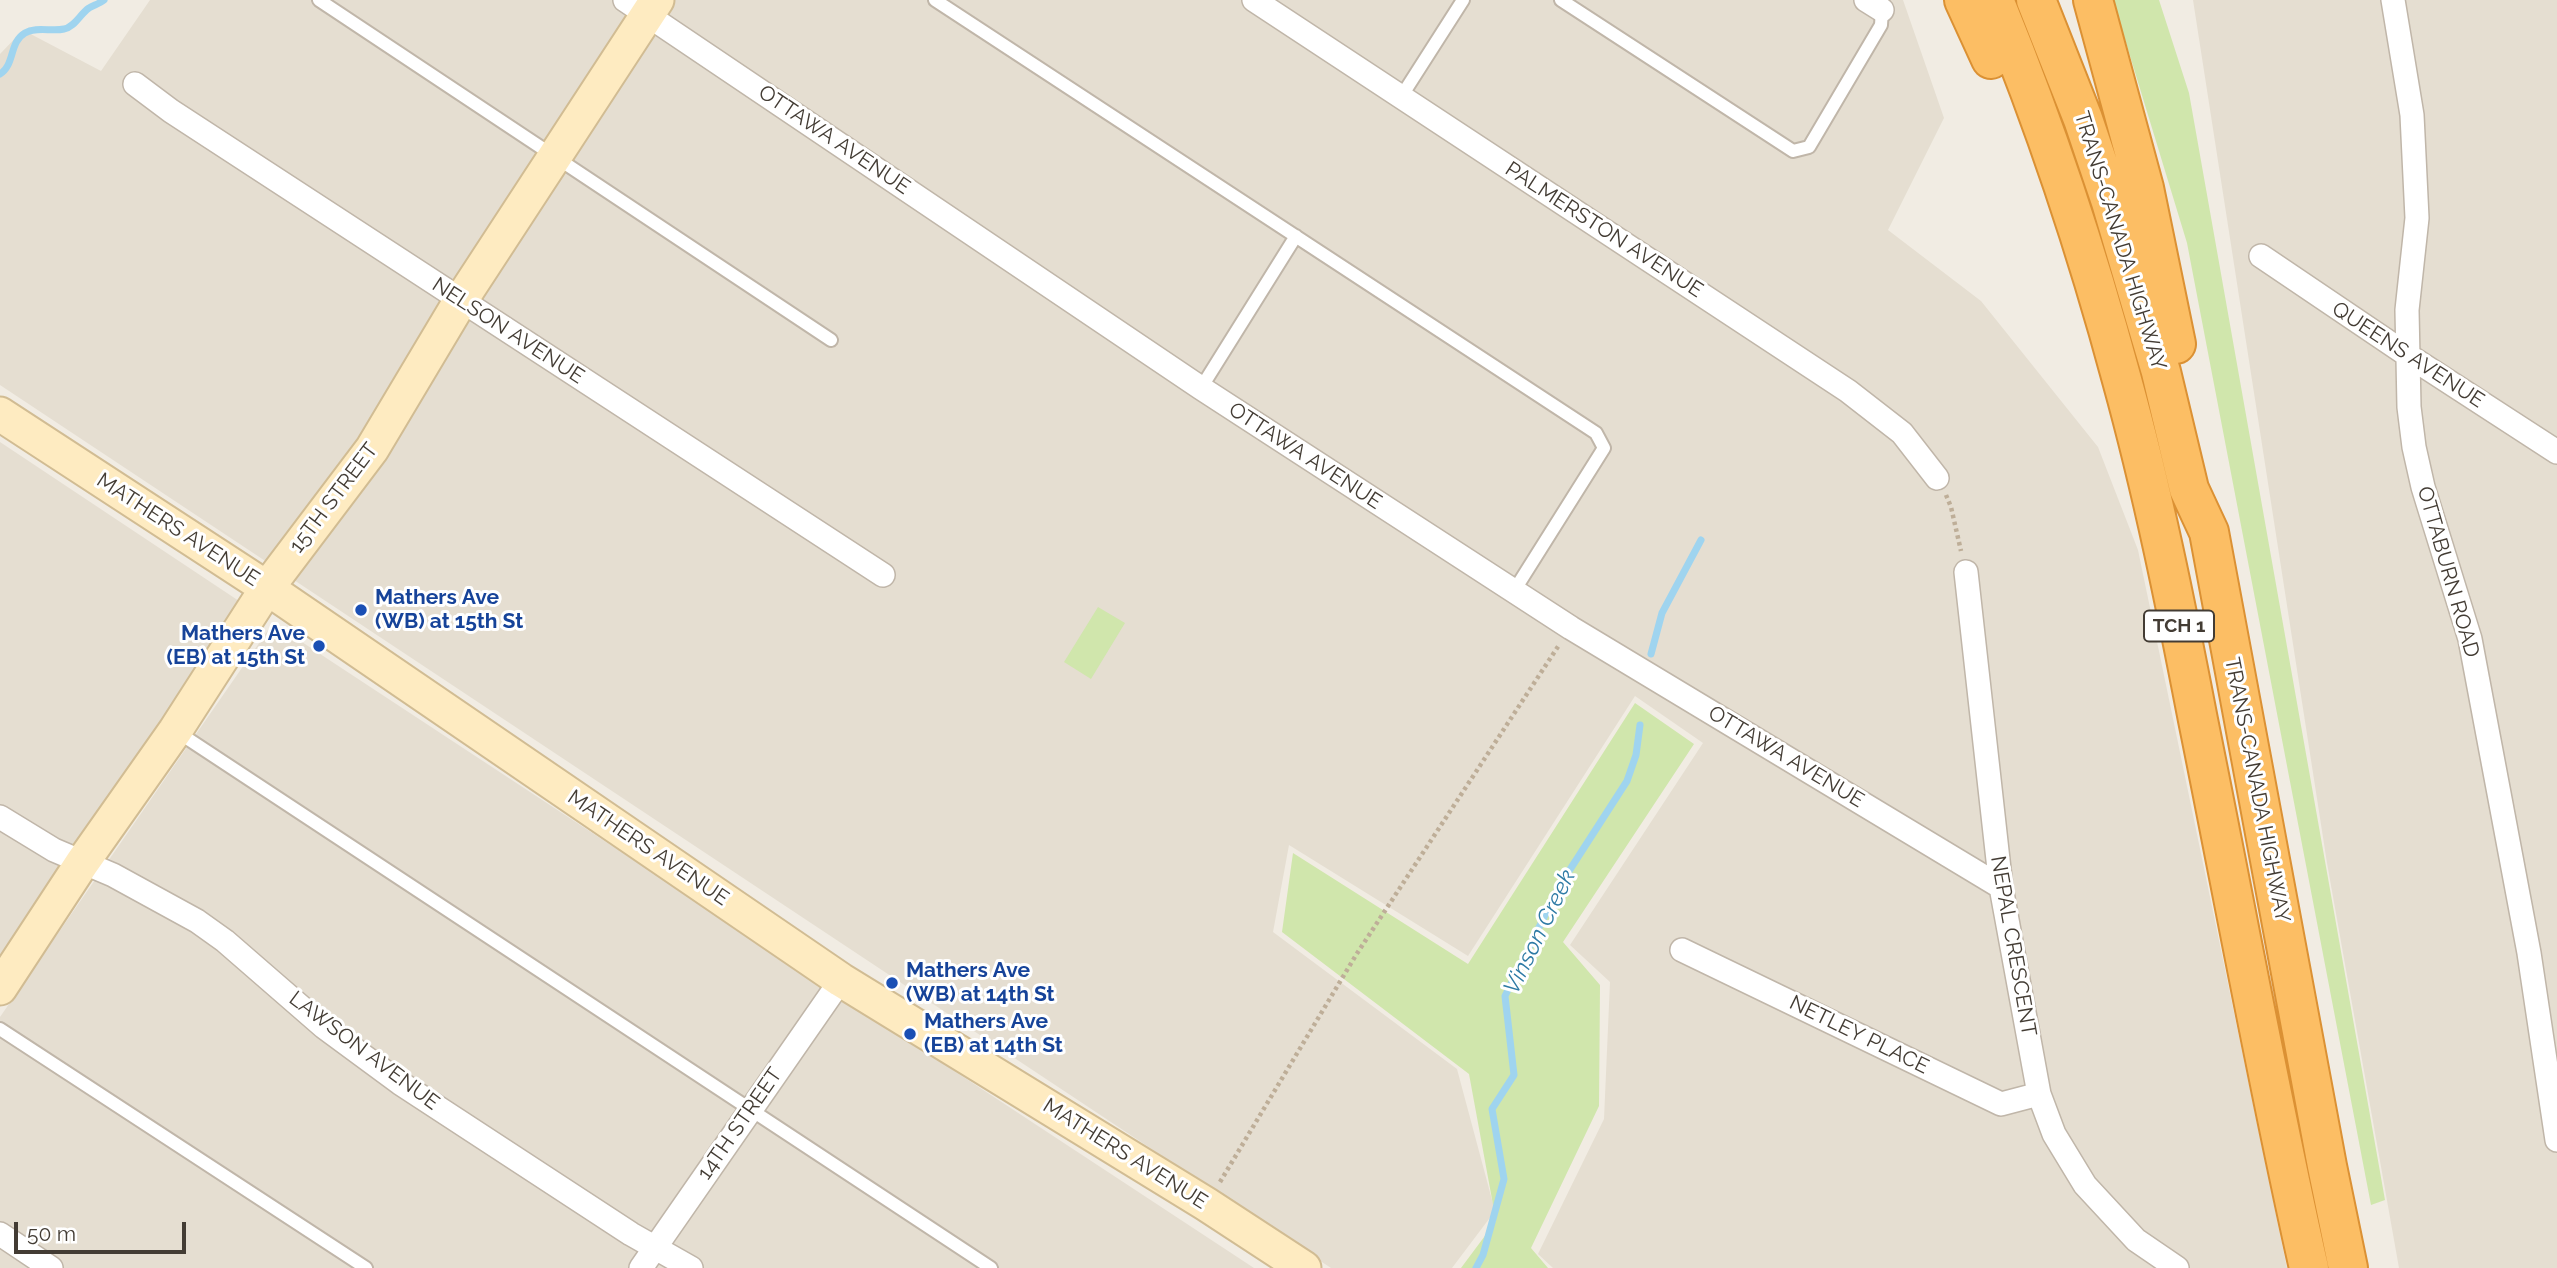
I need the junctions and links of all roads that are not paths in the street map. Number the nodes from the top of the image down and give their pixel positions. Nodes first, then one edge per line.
1 (319, 0) edge
2 (935, 0) edge
3 (1254, 0) edge
4 (1463, 0) edge
5 (1561, 0) edge
6 (1964, 0) edge
7 (1994, 0) edge
8 (2036, 0) edge
9 (2092, 0) edge
10 (2393, 0) edge
11 (643, 5) edge
12 (1874, 5) edge
13 (135, 84) dead end
14 (1401, 97) junction
15 (554, 158) junction
16 (1296, 236) junction
17 (2261, 256) dead end
18 (461, 300) junction
19 (831, 340) dead end
20 (2409, 356) junction
21 (1201, 388) junction
22 (0, 414) edge
23 (2557, 452) edge
24 (1937, 478) road end
25 (2209, 532) junction
26 (1966, 572) road end
27 (883, 575) dead end
28 (267, 588) junction
29 (1514, 591) junction
30 (2182, 637) junction
31 (175, 731) junction
32 (0, 817) edge
33 (82, 863) junction
34 (2001, 887) junction
35 (1682, 950) dead end
36 (841, 980) junction
37 (0, 988) edge
38 (0, 1030) edge
39 (2039, 1094) junction
40 (749, 1110) junction
41 (2557, 1140) edge
42 (0, 1234) edge
43 (654, 1249) junction
44 (51, 1268) edge
45 (366, 1268) edge
46 (641, 1268) edge
47 (691, 1268) edge
48 (991, 1268) edge
49 (1304, 1268) edge
50 (2177, 1268) edge
51 (2309, 1268) edge
52 (2348, 1268) edge

1 - 15 lane
2 - 16 lane
3 - 14 street, PALMERSTON AVENUE
4 - 14 lane
5 - 12 lane
6 - 30 highway
7 - 30 highway, TRANS-CANADA HIGHWAY / TCH 1
8 - 25 highway, TRANS-CANADA HIGHWAY / TCH 1
9 - 25 highway
10 - 20 street, OTTABURN ROAD
11 - 15 street, 15TH STREET
11 - 21 street, OTTAWA AVENUE
13 - 18 street, NELSON AVENUE
14 - 24 street, PALMERSTON AVENUE
15 - 18 street, 15TH STREET
15 - 19 lane
16 - 21 lane
16 - 29 lane
17 - 20 street, QUEENS AVENUE
18 - 27 street, NELSON AVENUE
18 - 28 street, 15TH STREET
20 - 23 street, QUEENS AVENUE
20 - 41 street, OTTABURN ROAD
21 - 29 street, OTTAWA AVENUE
22 - 28 street, MATHERS AVENUE
25 - 52 highway, TRANS-CANADA HIGHWAY / TCH 1
26 - 34 street, NEPAL CRESCENT
28 - 31 street, 15TH STREET
28 - 36 street, MATHERS AVENUE
29 - 34 street, OTTAWA AVENUE
30 - 51 highway, TRANS-CANADA HIGHWAY / TCH 1
31 - 33 street, 15TH STREET
31 - 40 lane
32 - 33 street, LAWSON AVENUE
33 - 37 street, 15TH STREET
33 - 43 street, LAWSON AVENUE
34 - 39 street, NEPAL CRESCENT
35 - 39 street, NETLEY PLACE
36 - 40 street, 14TH STREET
36 - 49 street, MATHERS AVENUE
38 - 45 lane
39 - 50 street, NEPAL CRESCENT
40 - 43 street, 14TH STREET
40 - 48 lane
42 - 44 street
43 - 46 street, 14TH STREET
43 - 47 street, LAWSON AVENUE

